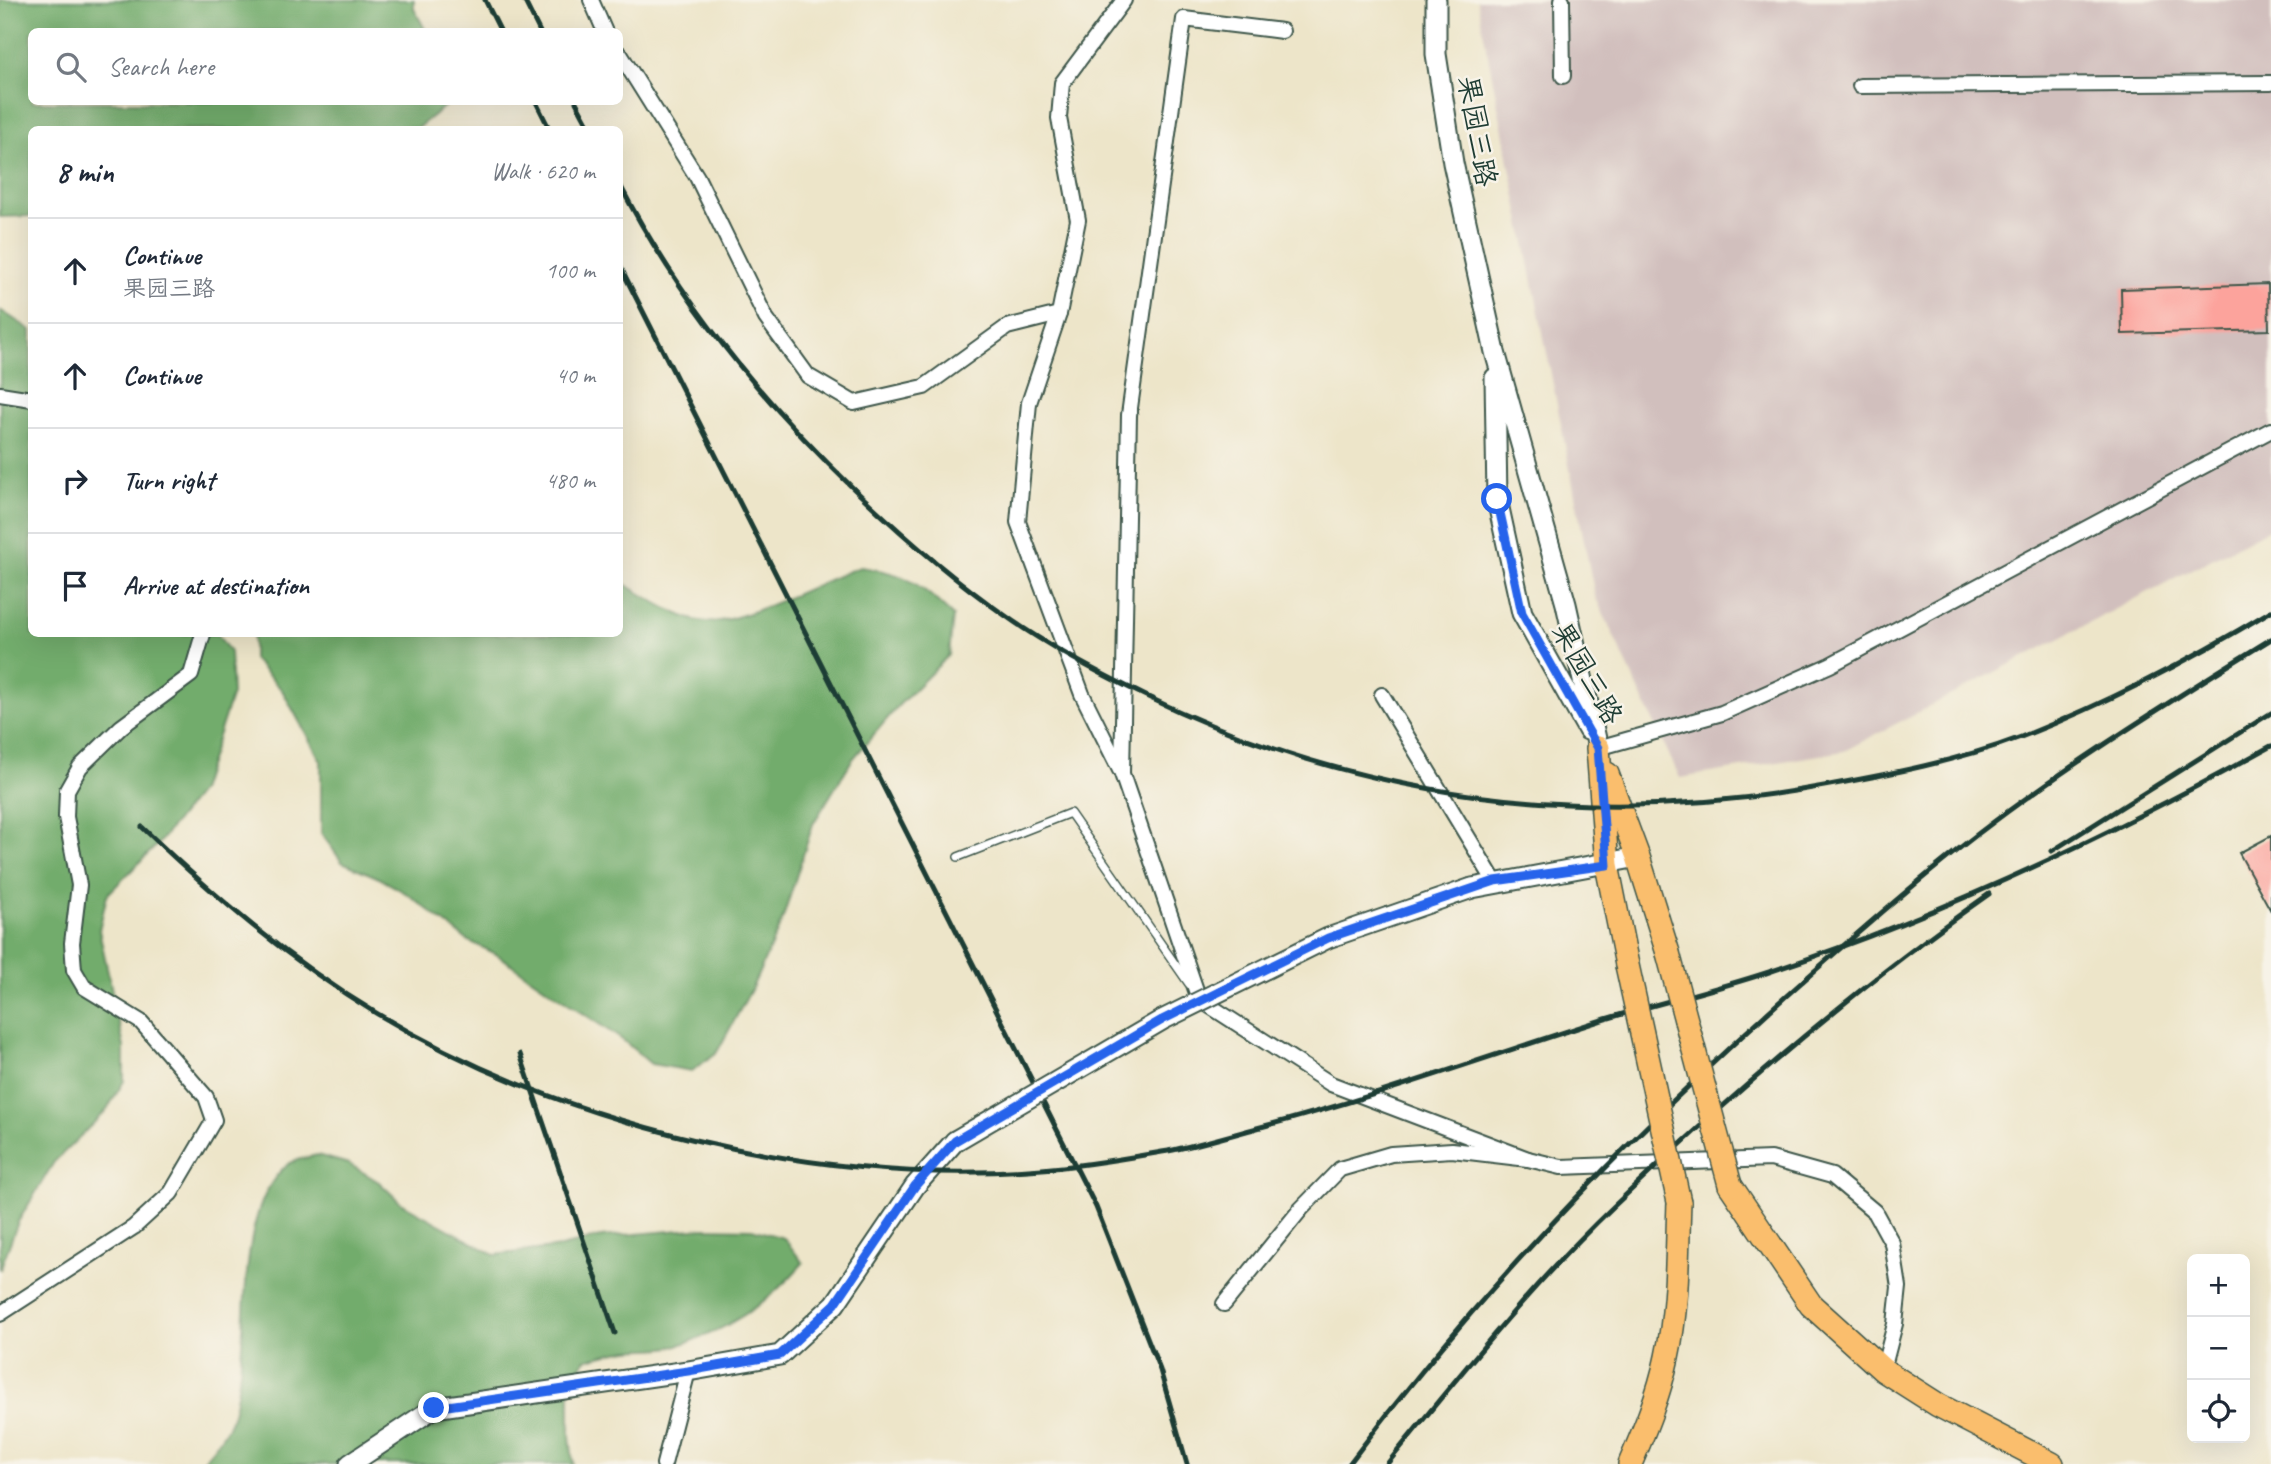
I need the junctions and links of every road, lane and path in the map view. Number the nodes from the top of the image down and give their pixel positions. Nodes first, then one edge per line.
1 (591, 0) edge
2 (1124, 0) edge
3 (1436, 0) edge
4 (1562, 0) edge
5 (604, 28) edge
6 (1282, 31) dead end
7 (623, 59) edge
8 (1563, 76) dead end
9 (2271, 83) edge
10 (1860, 86) dead end
11 (1059, 314) junction
12 (1495, 352) junction
13 (0, 394) edge
14 (28, 399) edge
15 (2271, 430) edge
16 (202, 637) edge
17 (1382, 695) dead end
18 (1598, 748) junction
19 (1122, 775) junction
20 (1638, 857) junction
21 (958, 858) dead end
22 (1607, 865) junction
23 (1495, 881) junction
24 (1199, 999) junction
25 (1528, 1159) junction
26 (1224, 1304) dead end
27 (0, 1314) edge
28 (1883, 1370) junction
29 (688, 1371) junction
30 (350, 1464) edge
31 (664, 1464) edge
32 (1630, 1464) edge
33 (2052, 1464) edge

1 - 5 street
2 - 11 street
3 - 12 street, 果园三路
4 - 8 street
6 - 19 street
7 - 11 street
9 - 10 street
11 - 19 street
12 - 18 street, 果园三路
12 - 18 street, 果园三路
13 - 14 street
15 - 18 street
16 - 27 street
17 - 23 street
18 - 20 main road
18 - 22 main road
19 - 24 street
20 - 22 street
20 - 28 main road, bridge
21 - 24 lane
22 - 23 street
22 - 32 main road, bridge
23 - 29 street, bridge
24 - 25 street
25 - 26 street
25 - 28 street
28 - 33 main road
29 - 30 street
29 - 31 street

